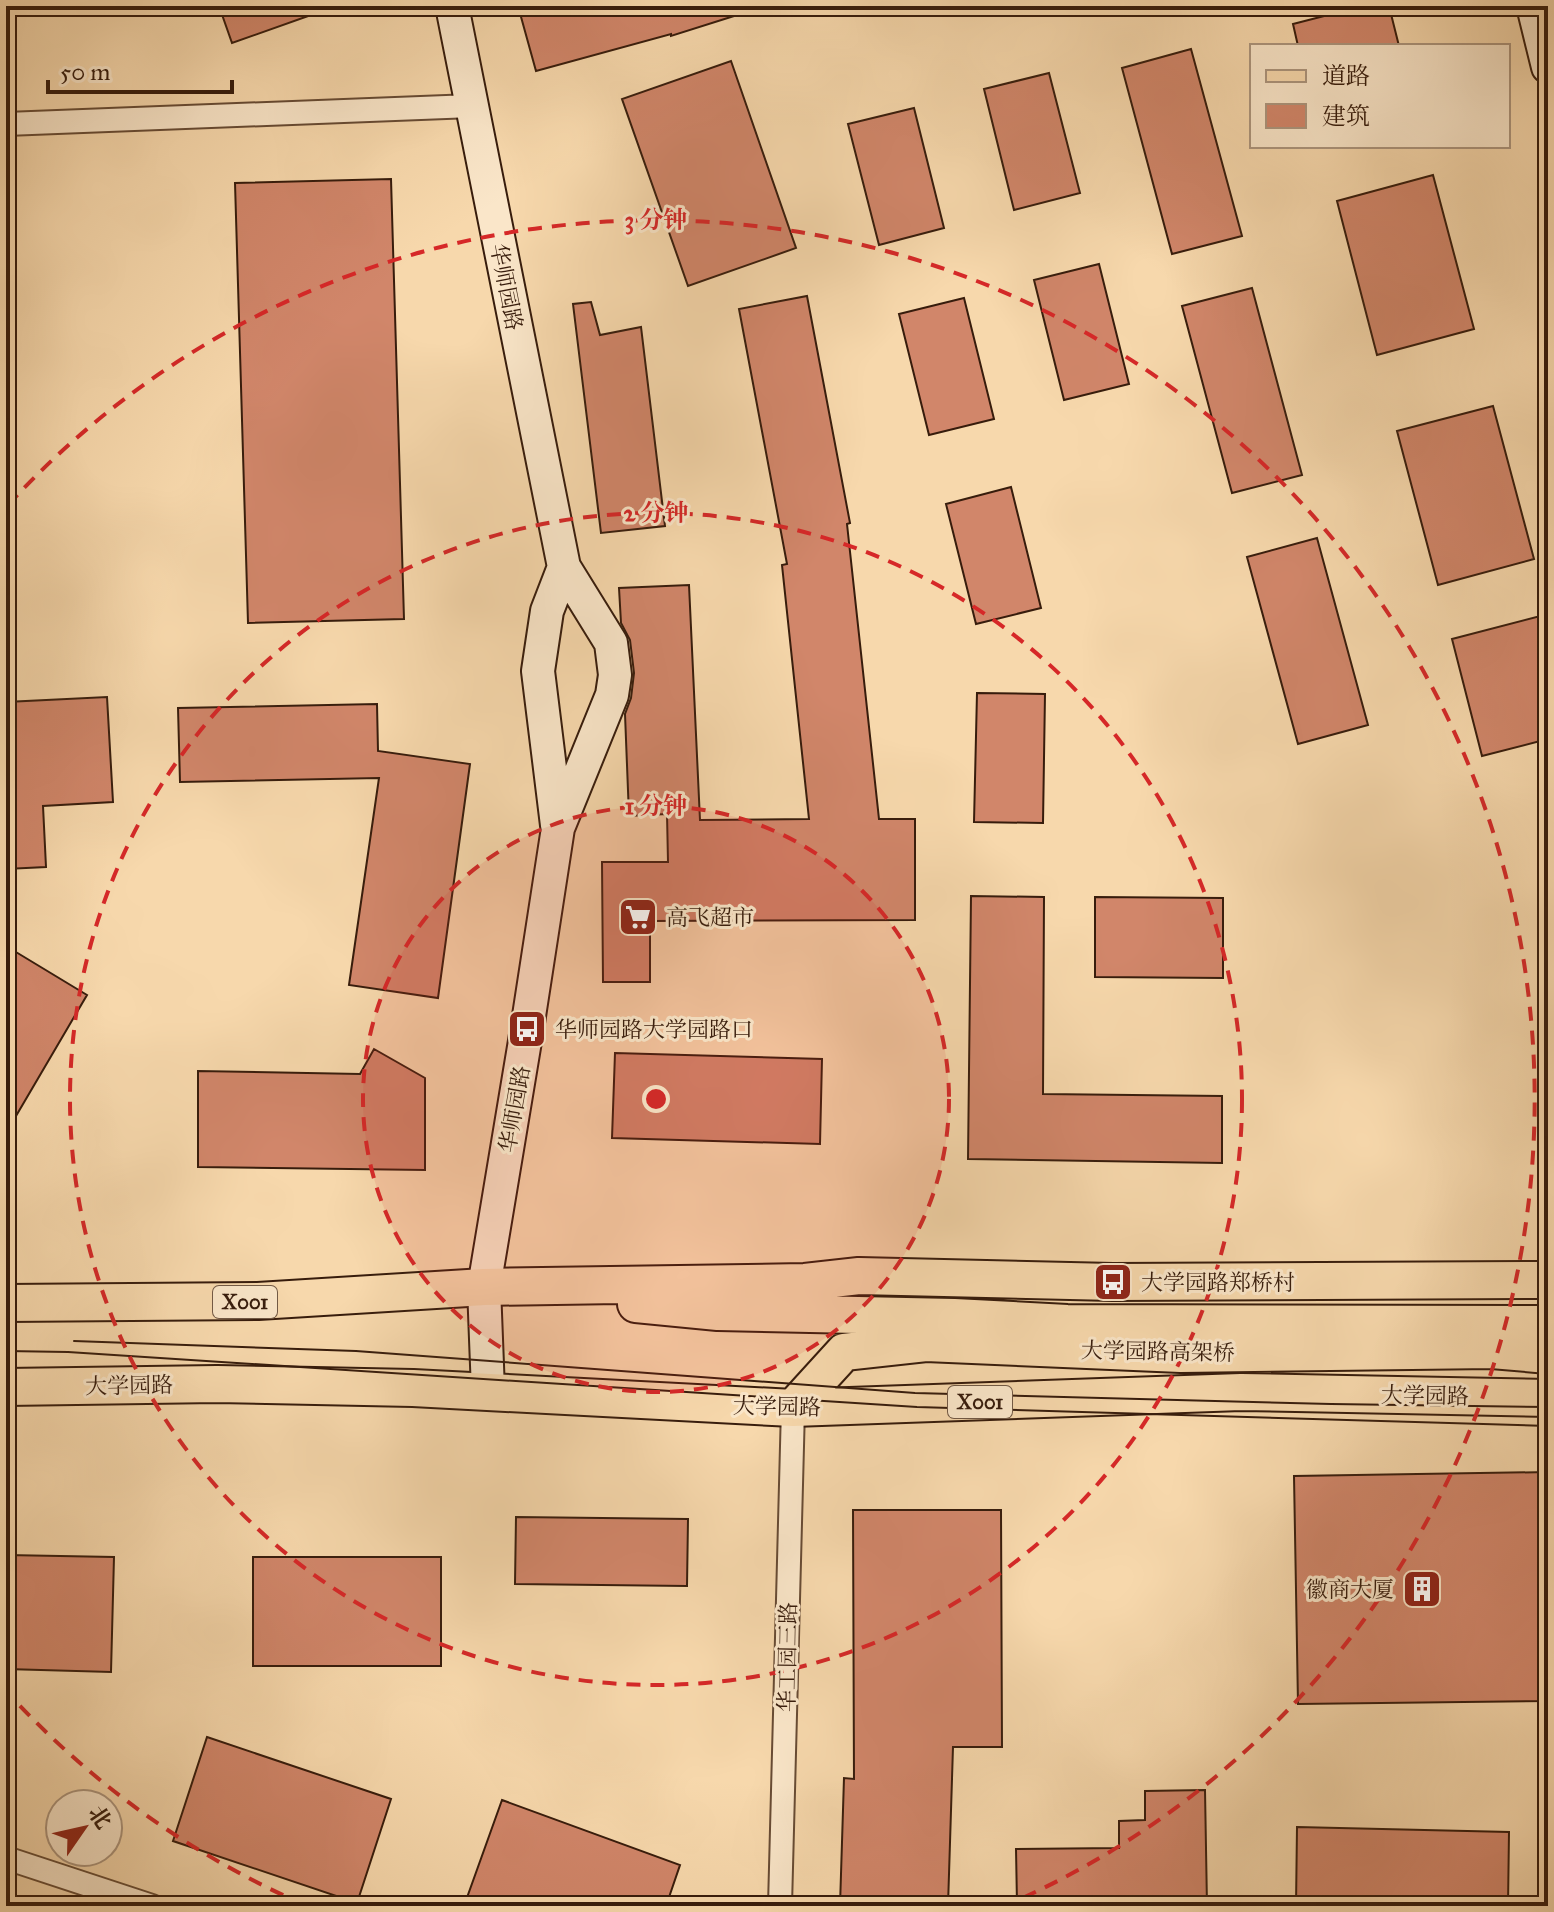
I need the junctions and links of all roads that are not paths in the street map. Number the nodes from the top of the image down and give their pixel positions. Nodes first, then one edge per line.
1 (452, 6) edge
2 (1533, 6) edge
3 (1548, 67) edge
4 (472, 106) junction
5 (6, 124) edge
6 (564, 567) junction
7 (558, 828) junction
8 (1548, 1280) edge
9 (484, 1287) junction
10 (6, 1303) edge
11 (1548, 1324) edge
12 (956, 1331) junction
13 (1548, 1355) edge
14 (6, 1387) edge
15 (488, 1391) junction
16 (1548, 1398) edge
17 (793, 1408) junction
18 (6, 1858) edge
19 (152, 1906) edge
20 (780, 1906) edge

1 - 4 main road, 华师园路
2 - 3 main road
4 - 5 street
4 - 6 main road, 华师园路
6 - 7 main road
6 - 7 main road
7 - 9 main road, 华师园路
8 - 9 main road, X001
9 - 10 main road, X001
9 - 12 main road
9 - 15 main road, 华师园路
11 - 12 main road
12 - 13 main road, 大学园路高架桥
12 - 17 main road, 大学园路高架桥
14 - 15 main road, 大学园路 / X001
15 - 17 main road, 大学园路 / X001
16 - 17 main road, 大学园路 / X001
17 - 20 street, 华工园三路
18 - 19 street

